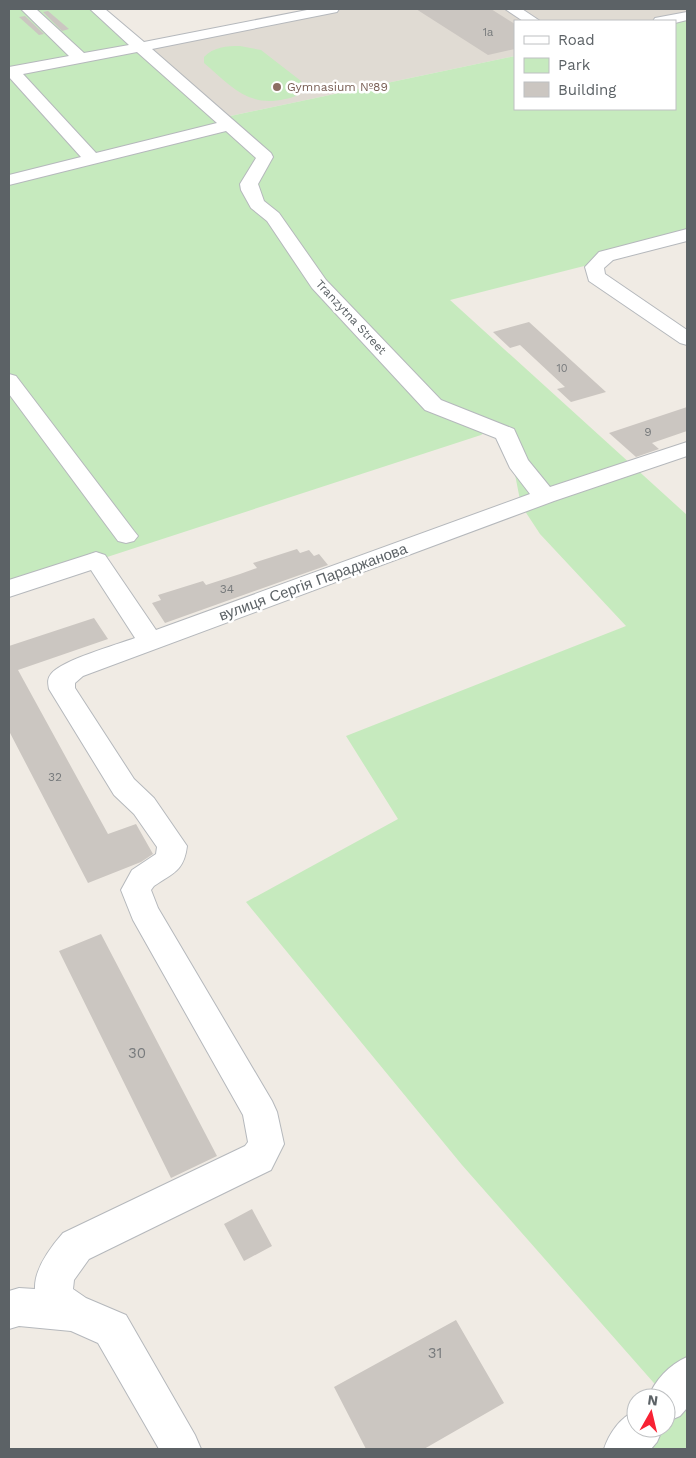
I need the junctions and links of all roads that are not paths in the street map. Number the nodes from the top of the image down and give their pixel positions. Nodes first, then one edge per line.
1 (28, 9) edge
2 (97, 9) edge
3 (332, 9) edge
4 (512, 9) edge
5 (687, 16) edge
6 (531, 20) edge
7 (665, 20) edge
8 (142, 48) junction
9 (80, 58) junction
10 (11, 71) edge
11 (229, 125) junction
12 (93, 160) junction
13 (9, 180) edge
14 (687, 235) edge
15 (665, 241) junction
16 (687, 256) edge
17 (687, 339) edge
18 (9, 380) edge
19 (687, 449) edge
20 (546, 496) junction
21 (126, 536) dead end
22 (9, 589) edge
23 (151, 642) junction
24 (9, 1310) edge
25 (72, 1312) junction
26 (687, 1377) edge
27 (676, 1390) edge
28 (634, 1438) edge
29 (180, 1449) edge
30 (624, 1449) edge

1 - 9 street
2 - 8 street, Tranzytna Street
3 - 8 street
4 - 6 street
5 - 7 street
8 - 9 street
8 - 11 street, Tranzytna Street
9 - 10 street
10 - 12 street
11 - 12 street
11 - 20 street, Tranzytna Street
12 - 13 street
14 - 15 street
15 - 16 street
15 - 17 street
18 - 21 street
19 - 20 street, вулиця Сергія Параджанова
20 - 23 street, вулиця Сергія Параджанова
22 - 23 street
23 - 25 street, вулиця Сергія Параджанова
24 - 25 street
25 - 29 street
26 - 27 street
28 - 30 street

